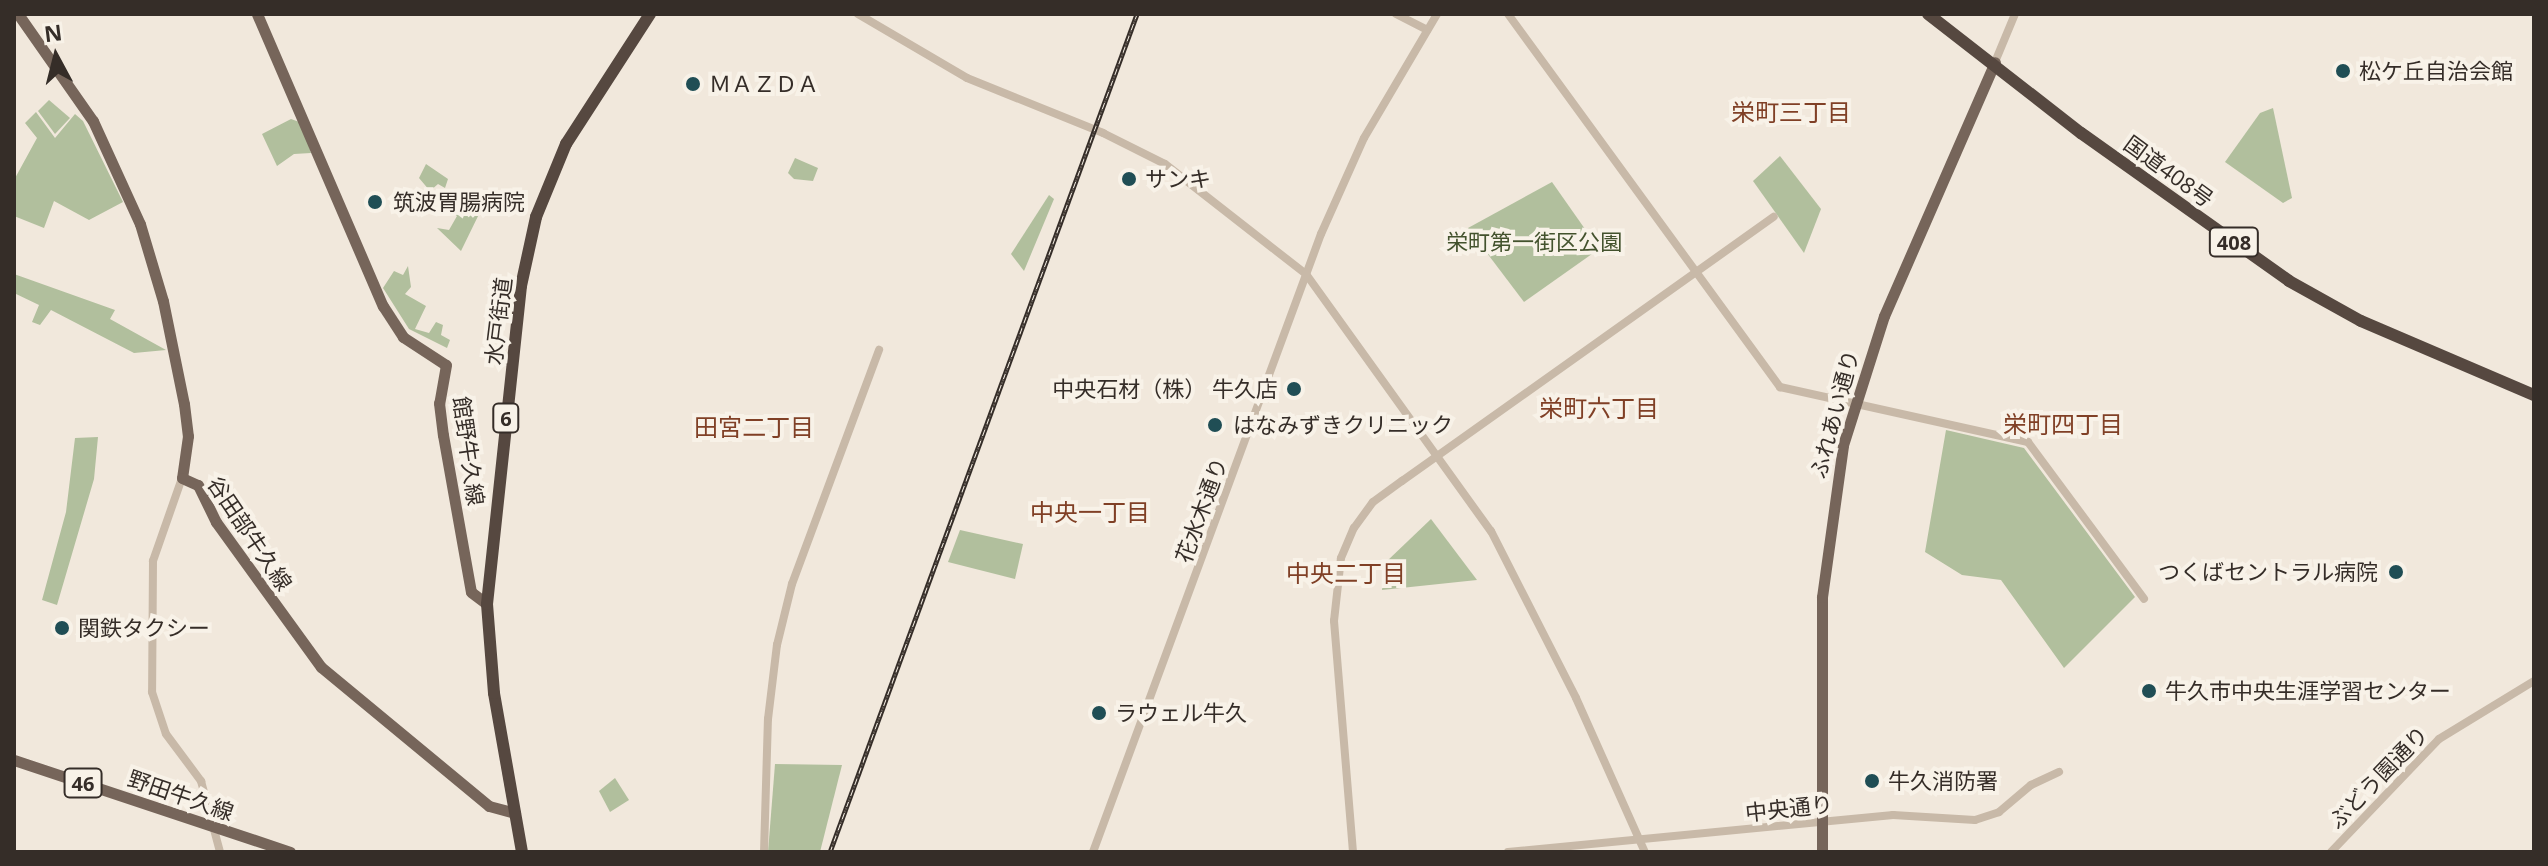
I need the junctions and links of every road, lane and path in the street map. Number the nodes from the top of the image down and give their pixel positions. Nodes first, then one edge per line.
1 (18, 14) edge
2 (257, 14) edge
3 (650, 14) edge
4 (858, 14) edge
5 (1396, 14) edge
6 (1437, 14) edge
7 (1508, 14) edge
8 (1928, 14) edge
9 (2015, 14) edge
10 (1427, 30) junction
11 (1995, 62) junction
12 (1774, 217) dead end
13 (1698, 273) junction
14 (1306, 274) junction
15 (879, 350) dead end
16 (2534, 395) edge
17 (1854, 404) junction
18 (1440, 455) junction
19 (182, 478) junction
20 (2144, 599) dead end
21 (487, 604) junction
22 (2534, 681) edge
23 (14, 760) edge
24 (2059, 772) dead end
25 (515, 813) junction
26 (1822, 823) junction
27 (214, 827) junction
28 (1641, 840) junction
29 (220, 852) edge
30 (290, 852) edge
31 (522, 852) edge
32 (764, 852) edge
33 (1093, 852) edge
34 (1353, 852) edge
35 (1508, 852) edge
36 (1645, 852) edge
37 (1822, 852) edge
38 (2331, 852) edge

1 - 19 main road, 谷田部牛久線
2 - 21 main road, 館野牛久線
3 - 21 highway, 水戸街道 / 6
4 - 14 street
5 - 10 street
6 - 10 street, 花水木通り
7 - 13 street
8 - 11 highway, 国道408号 / 408
9 - 11 street, ふれあい通り
10 - 14 street, 花水木通り
11 - 16 highway, 国道408号 / 408
11 - 17 main road, ふれあい通り
12 - 13 street
13 - 17 street
13 - 18 street
14 - 18 street
14 - 33 street, 花水木通り
15 - 32 street
17 - 20 street
17 - 26 main road, ふれあい通り
18 - 28 street
18 - 34 street
19 - 25 main road, 谷田部牛久線
19 - 27 street
21 - 25 highway, 水戸街道 / 6
22 - 38 street, ぶどう園通り
23 - 27 main road, 野田牛久線 / 46
24 - 26 street, 中央通り
25 - 31 highway, 水戸街道 / 6
26 - 28 street, 中央通り
26 - 37 main road, ふれあい通り
27 - 29 street
27 - 30 main road, 野田牛久線 / 46
28 - 35 street, 中央通り
28 - 36 street

